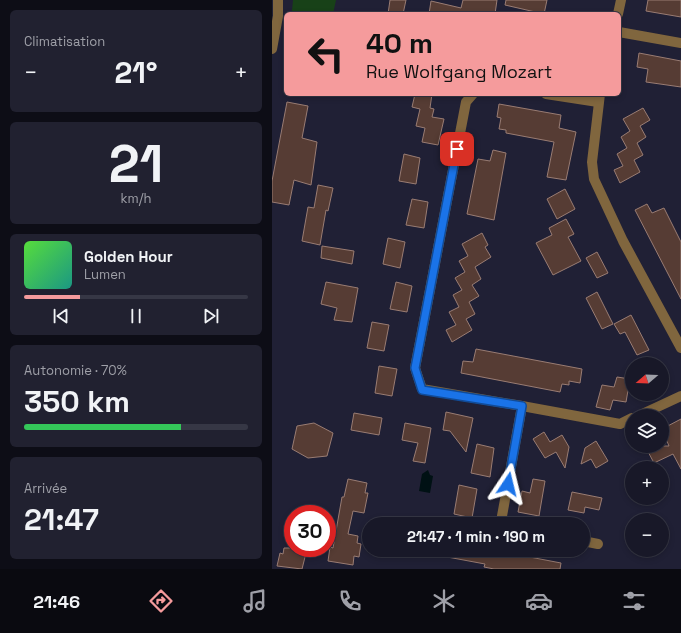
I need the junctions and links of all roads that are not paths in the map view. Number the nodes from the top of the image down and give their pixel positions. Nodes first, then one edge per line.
1 (278, 0) edge
2 (621, 0) edge
3 (618, 12) edge
4 (621, 32) edge
5 (681, 43) edge
6 (272, 49) edge
7 (471, 96) edge
8 (572, 96) edge
9 (599, 98) edge
10 (677, 330) edge
11 (681, 348) edge
12 (681, 396) edge
13 (522, 406) junction
14 (653, 409) edge
15 (625, 422) edge
16 (502, 517) edge
17 (590, 542) edge
18 (598, 544) dead end

1 - 6 street
2 - 3 street
4 - 5 street
7 - 13 street
8 - 9 street
9 - 10 street
10 - 11 street
12 - 14 street
13 - 15 street
13 - 16 street
17 - 18 street

